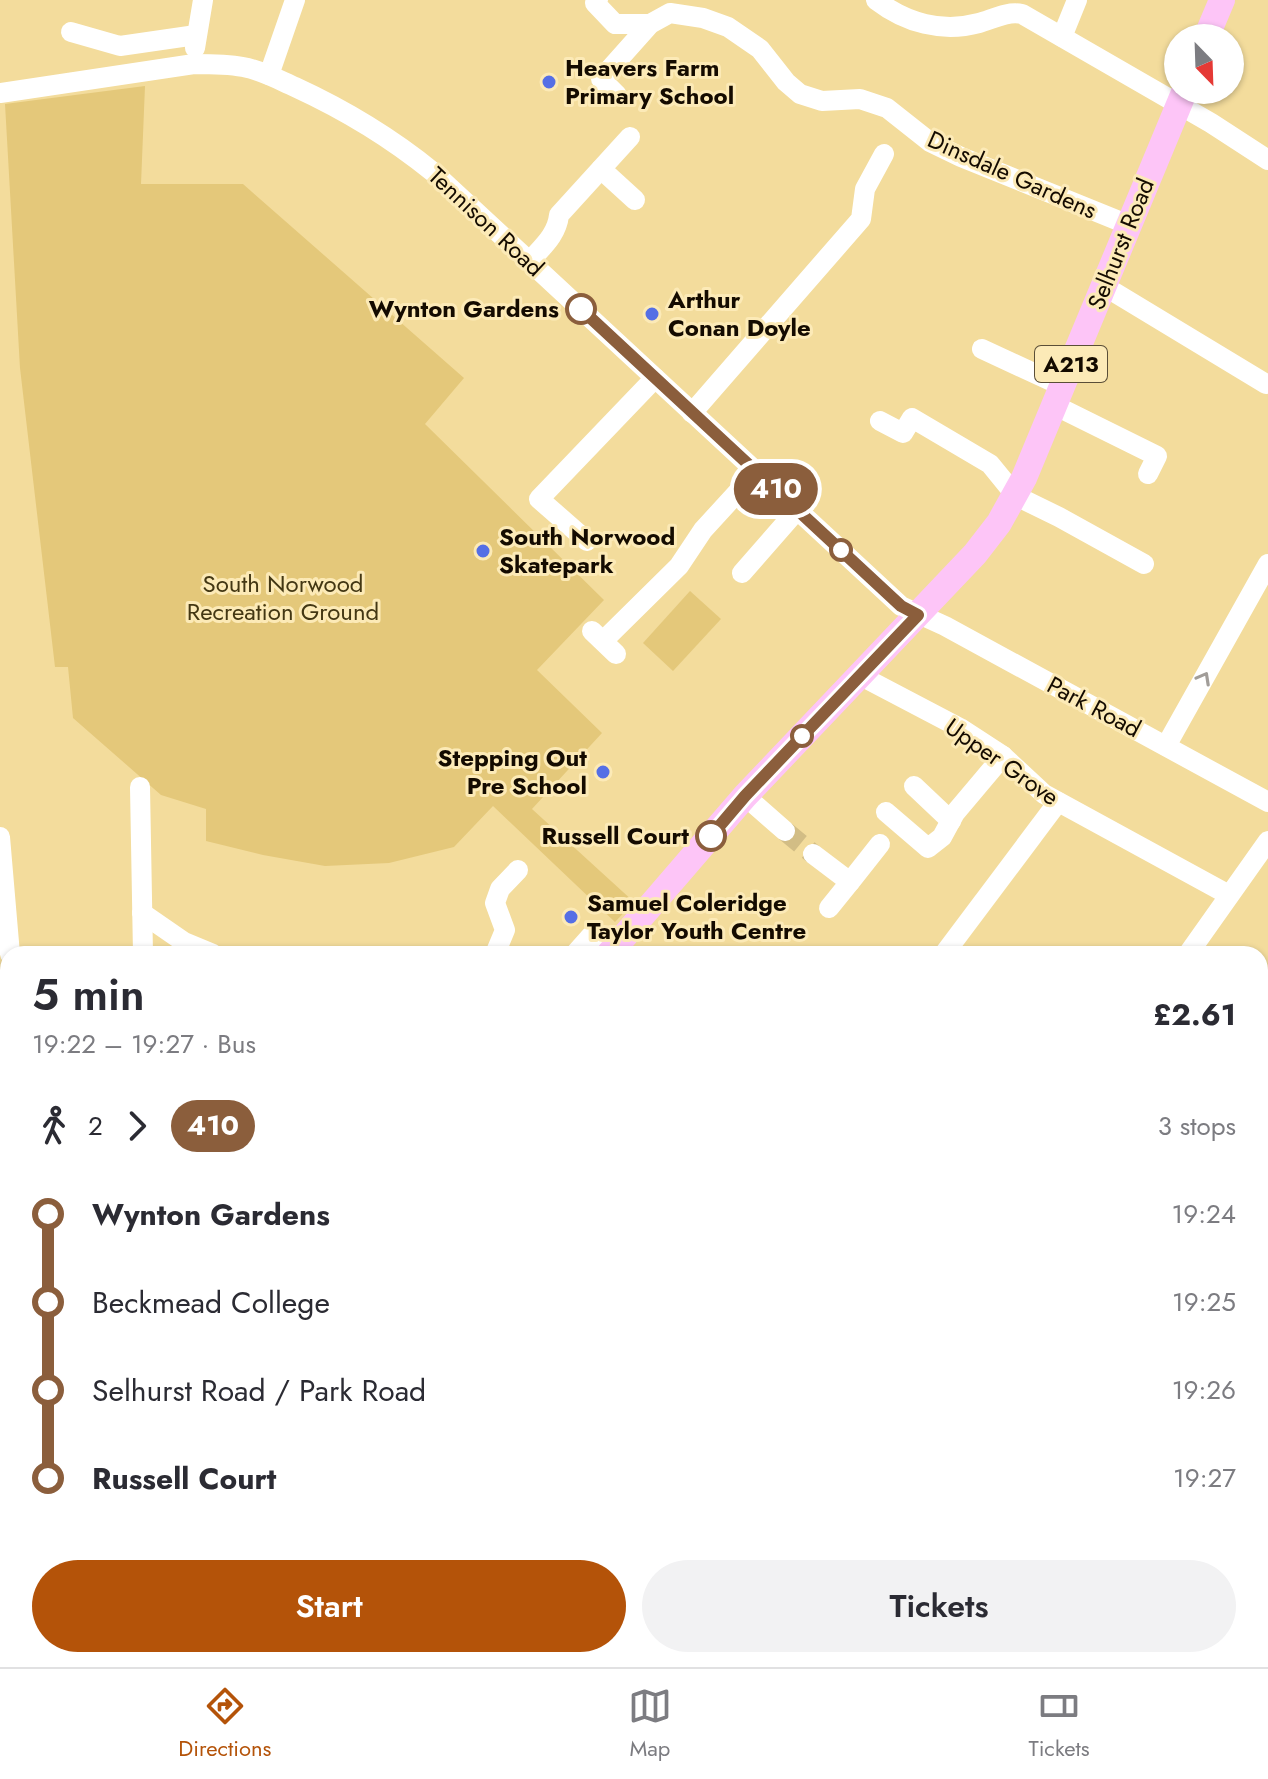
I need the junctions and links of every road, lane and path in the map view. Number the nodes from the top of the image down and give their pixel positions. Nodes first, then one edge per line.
1 (203, 0) edge
2 (295, 0) edge
3 (598, 0) edge
4 (876, 0) edge
5 (1077, 0) edge
6 (1222, 0) edge
7 (1019, 7) edge
8 (650, 24) junction
9 (1212, 24) edge
10 (71, 32) dead end
11 (196, 35) junction
12 (1062, 37) junction
13 (194, 64) junction
14 (269, 75) junction
15 (1164, 89) edge
16 (0, 93) edge
17 (617, 95) dead end
18 (1179, 104) edge
19 (1189, 104) edge
20 (630, 137) dead end
21 (874, 160) dead end
22 (1268, 160) edge
23 (601, 169) junction
24 (635, 200) dead end
25 (1129, 225) junction
26 (530, 261) junction
27 (1104, 286) junction
28 (982, 349) dead end
29 (655, 378) junction
30 (1266, 384) edge
31 (1058, 395) junction
32 (692, 413) junction
33 (880, 421) dead end
34 (757, 471) junction
35 (1148, 474) dead end
36 (1016, 496) junction
37 (798, 509) junction
38 (587, 541) dead end
39 (1144, 564) dead end
40 (1268, 564) edge
41 (742, 573) dead end
42 (918, 615) junction
43 (604, 642) dead end
44 (859, 675) junction
45 (1166, 746) junction
46 (1003, 756) junction
47 (914, 786) dead end
48 (140, 787) dead end
49 (745, 796) junction
50 (1058, 802) junction
51 (1268, 802) edge
52 (886, 812) dead end
53 (951, 821) junction
54 (785, 831) tunnel mouth
55 (0, 837) edge
56 (1268, 841) edge
57 (880, 844) dead end
58 (813, 854) tunnel mouth
59 (518, 870) dead end
60 (850, 882) junction
61 (1229, 895) junction
62 (829, 908) dead end
63 (142, 913) junction
64 (9, 946) edge
65 (143, 946) edge
66 (194, 946) edge
67 (498, 946) edge
68 (582, 946) edge
69 (602, 946) edge
70 (615, 946) edge
71 (950, 946) edge
72 (1194, 946) edge

1 - 11 street
2 - 14 street
3 - 8 street, Dinsdale Gardens
4 - 7 street
5 - 12 street
6 - 9 main road
7 - 12 street
8 - 17 street
8 - 25 street, Dinsdale Gardens
10 - 11 street
11 - 13 street
12 - 15 street
13 - 14 street, Tennison Road
13 - 16 street, Tennison Road
14 - 26 street, Tennison Road
18 - 25 main road, Selhurst Road / A213
19 - 22 street
20 - 23 street
21 - 32 street
23 - 24 street
23 - 26 street
25 - 27 main road, Selhurst Road / A213
26 - 29 street, Tennison Road
27 - 30 street
27 - 31 main road, Selhurst Road / A213
28 - 31 street
29 - 32 street, Tennison Road
29 - 38 street
31 - 35 street
31 - 36 main road, Selhurst Road / A213
32 - 34 street, Tennison Road
33 - 36 street
34 - 37 street, Tennison Road
34 - 43 street
36 - 39 street
36 - 42 main road, Selhurst Road / A213
37 - 41 street
37 - 42 street, Tennison Road
45 -> 40 street
42 - 44 main road, Selhurst Road / A213
42 - 45 street, Park Road
44 - 46 street, Upper Grove
44 - 49 main road, Selhurst Road / A213
45 - 51 street, Park Road
46 - 50 street, Upper Grove
46 - 53 street
47 - 53 street
48 - 63 street
49 - 54 street
49 - 70 main road, Selhurst Road / A213
50 - 61 street, Upper Grove
50 - 71 street
52 - 53 street
55 - 64 street
56 - 61 street
57 - 60 street
58 - 60 street
59 - 67 street
60 - 62 street
61 - 72 street
63 - 65 street
63 - 66 street
68 - 69 street

